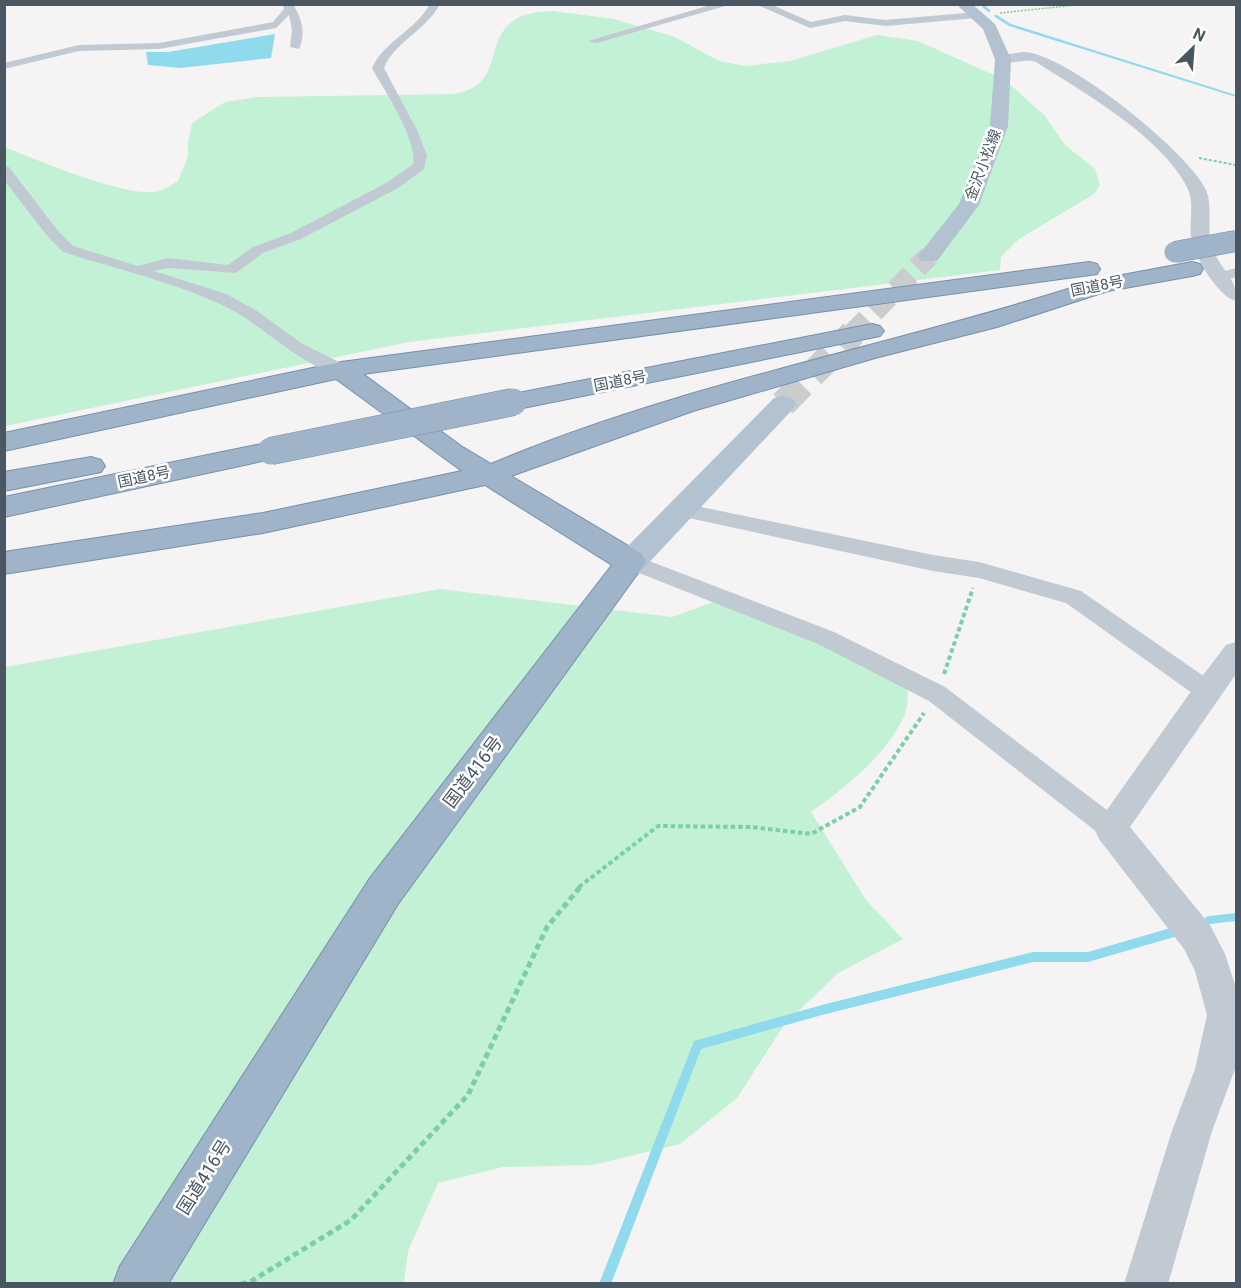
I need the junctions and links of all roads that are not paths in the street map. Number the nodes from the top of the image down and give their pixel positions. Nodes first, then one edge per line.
1 (288, 4) edge
2 (435, 4) edge
3 (727, 4) edge
4 (760, 4) edge
5 (920, 9) dead end
6 (970, 10) edge
7 (940, 18) junction
8 (592, 41) dead end
9 (295, 47) dead end
10 (1003, 58) junction
11 (4, 66) edge
12 (4, 170) edge
13 (1236, 241) edge
14 (928, 256) tunnel mouth
15 (1236, 260) edge
16 (1183, 261) junction
17 (141, 270) junction
18 (1228, 275) edge
19 (1097, 277) junction
20 (1236, 295) edge
21 (341, 370) junction
22 (783, 404) tunnel mouth
23 (271, 441) junction
24 (4, 442) edge
25 (489, 475) junction
26 (4, 482) edge
27 (4, 507) edge
28 (682, 510) junction
29 (631, 562) junction
30 (4, 563) edge
31 (1236, 653) edge
32 (1207, 691) junction
33 (1111, 828) junction
34 (138, 1284) edge
35 (1146, 1284) edge

1 - 9 street
1 - 11 street
2 - 17 street
3 - 8 street
4 - 7 street
5 - 7 street
6 - 7 street
6 - 10 main road, 金沢小松線
10 - 14 main road, 金沢小松線
10 - 18 street
12 - 17 street
13 - 16 highway, 国道8号, bridge
15 - 16 highway, 国道8号
16 - 19 highway, 国道8号
17 - 21 street
18 - 20 street
19 - 21 highway
19 - 23 highway, 国道8号, bridge
19 - 25 highway
21 - 24 highway
21 - 25 highway
22 - 28 main road
23 - 26 highway, 国道8号
23 - 27 highway, 国道8号
25 - 29 highway
25 - 30 highway
28 - 29 main road
28 - 32 street
29 - 33 street
29 - 34 highway, 国道416号
31 - 32 street
32 - 33 street
33 - 35 street

